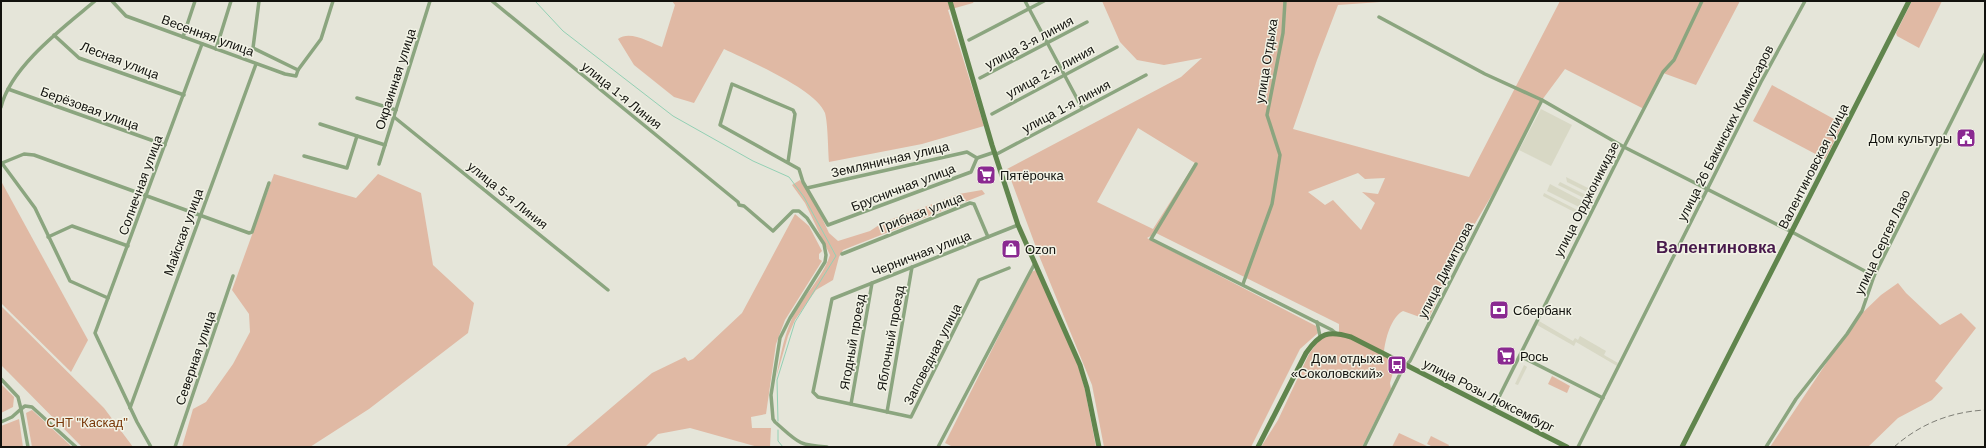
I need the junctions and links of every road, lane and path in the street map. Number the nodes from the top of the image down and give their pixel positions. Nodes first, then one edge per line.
1 (96, 1) edge
2 (112, 1) edge
3 (195, 1) edge
4 (231, 1) edge
5 (259, 1) edge
6 (332, 1) edge
7 (430, 1) edge
8 (492, 1) edge
9 (950, 1) edge
10 (1025, 1) edge
11 (1044, 1) edge
12 (1285, 1) edge
13 (1702, 1) edge
14 (1805, 1) edge
15 (1909, 1) edge
16 (1030, 9) junction
17 (1379, 17) dead end
18 (1087, 22) dead end
19 (54, 35) junction
20 (183, 37) junction
21 (969, 40) dead end
22 (1047, 42) junction
23 (202, 44) junction
24 (1117, 47) dead end
25 (216, 49) junction
26 (1985, 54) edge
27 (256, 64) junction
28 (298, 70) junction
29 (1064, 75) junction
30 (1146, 75) dead end
31 (980, 78) dead end
32 (8, 89) junction
33 (184, 95) junction
34 (357, 98) dead end
35 (1542, 100) junction
36 (1, 107) edge
37 (1082, 108) junction
38 (396, 110) junction
39 (992, 114) dead end
40 (394, 117) junction
41 (320, 124) dead end
42 (357, 136) junction
43 (165, 145) junction
44 (385, 145) junction
45 (1624, 147) junction
46 (995, 154) junction
47 (304, 156) dead end
48 (977, 158) junction
49 (2, 162) edge
50 (788, 162) junction
51 (378, 164) dead end
52 (1196, 164) dead end
53 (269, 183) dead end
54 (807, 188) junction
55 (1707, 189) junction
56 (146, 196) junction
57 (200, 216) junction
58 (1018, 226) junction
59 (1792, 232) junction
60 (48, 237) junction
61 (988, 237) junction
62 (128, 246) junction
63 (842, 254) dead end
64 (1034, 263) junction
65 (912, 267) junction
66 (1009, 268) dead end
67 (233, 276) dead end
68 (1874, 276) junction
69 (872, 283) junction
70 (1243, 284) junction
71 (608, 290) dead end
72 (108, 298) junction
73 (832, 299) joint
74 (1317, 322) junction
75 (1337, 334) junction
76 (1320, 336) junction
77 (1520, 356) junction
78 (1405, 364) junction
79 (1, 379) edge
80 (1603, 398) junction
81 (851, 404) junction
82 (130, 408) junction
83 (21, 409) junction
84 (1493, 409) junction
85 (887, 412) junction
86 (1, 422) edge
87 (28, 447) edge
88 (76, 447) edge
89 (151, 447) edge
90 (175, 447) edge
91 (827, 447) edge
92 (938, 447) edge
93 (1099, 447) edge
94 (1258, 447) edge
95 (1364, 447) edge
96 (1567, 447) edge
97 (1578, 447) edge
98 (1682, 447) edge
99 (1766, 447) edge

1 - 19 street
2 - 20 street, Весенняя улица
3 - 20 street
4 - 25 street
5 - 28 street
6 - 28 street
7 - 38 street, Окраинная улица
8 - 91 street, улица 1-я Линия
9 - 46 main road
10 - 16 street
11 - 16 street
12 - 70 street, улица Отдыха
13 - 45 street, улица Орджоникидзе
14 - 55 street, улица 26 Бакинских Комиссаров
15 - 59 main road, Валентиновская улица
16 - 21 street
16 - 22 street
17 - 35 street
18 - 22 street, улица 3-я линия
19 - 32 street
19 - 33 street, Лесная улица
20 - 23 street, Весенняя улица
22 - 29 street
22 - 31 street, улица 3-я линия
23 - 25 street, Весенняя улица
23 - 33 street, Солнечная улица
24 - 29 street, улица 2-я линия
25 - 27 street, Весенняя улица
26 - 68 street, улица Сергея Лазо
27 - 28 street, Весенняя улица
27 - 57 street, Майская улица
29 - 37 street
29 - 39 street, улица 2-я линия
30 - 37 street, улица 1-я линия
32 - 36 street
32 - 43 street, Берёзовая улица
33 - 43 street, Солнечная улица
34 - 38 street
35 - 45 street
35 - 78 street, улица Димитрова
37 - 46 street, улица 1-я линия
38 - 40 street, Окраинная улица
40 - 44 street, Окраинная улица
40 - 71 street, улица 5-я Линия
41 - 42 street
42 - 44 street
42 - 47 street
43 - 56 street, Солнечная улица
44 - 51 street, Окраинная улица
45 - 55 street
45 - 77 street, улица Орджоникидзе
46 - 48 street, улица 1-я линия
46 - 58 main road
48 - 54 street, Земляничная улица
48 - 54 street, Брусничная улица
49 - 56 street
49 - 60 street
50 - 50 street
50 - 54 street
52 - 70 street
53 - 57 street
55 - 59 street
55 - 80 street, улица 26 Бакинских Комиссаров
56 - 57 street
56 - 62 street, Солнечная улица
57 - 82 street, Майская улица
58 - 61 street, Черничная улица
58 - 64 main road
59 - 68 street
59 - 98 main road, Валентиновская улица
60 - 62 street
60 - 72 street
61 - 63 street, Грибная улица
61 - 65 street, Черничная улица
62 - 72 street, Солнечная улица
64 - 92 street
64 - 93 main road
65 - 69 street, Черничная улица
65 - 85 street, Яблочный проезд
66 - 85 street, Заповедная улица
67 - 90 street, Северная улица
68 - 99 street, улица Сергея Лазо
69 - 73 street, Черничная улица
69 - 81 street, Ягодный проезд
70 - 74 street
72 - 82 street, Солнечная улица
73 - 81 street, Заповедная улица
74 - 75 street
74 - 76 street
75 - 76 main road
75 - 78 main road, улица Розы Люксембург
76 - 94 main road
77 - 80 street
77 - 84 street, улица Орджоникидзе
78 - 84 main road, улица Розы Люксембург
78 - 95 street, улица Димитрова
79 - 83 street
80 - 97 street, улица 26 Бакинских Комиссаров
81 - 85 street, Заповедная улица
82 - 89 street
83 - 86 street
83 - 87 street
83 - 88 street
84 - 96 main road, улица Розы Люксембург

